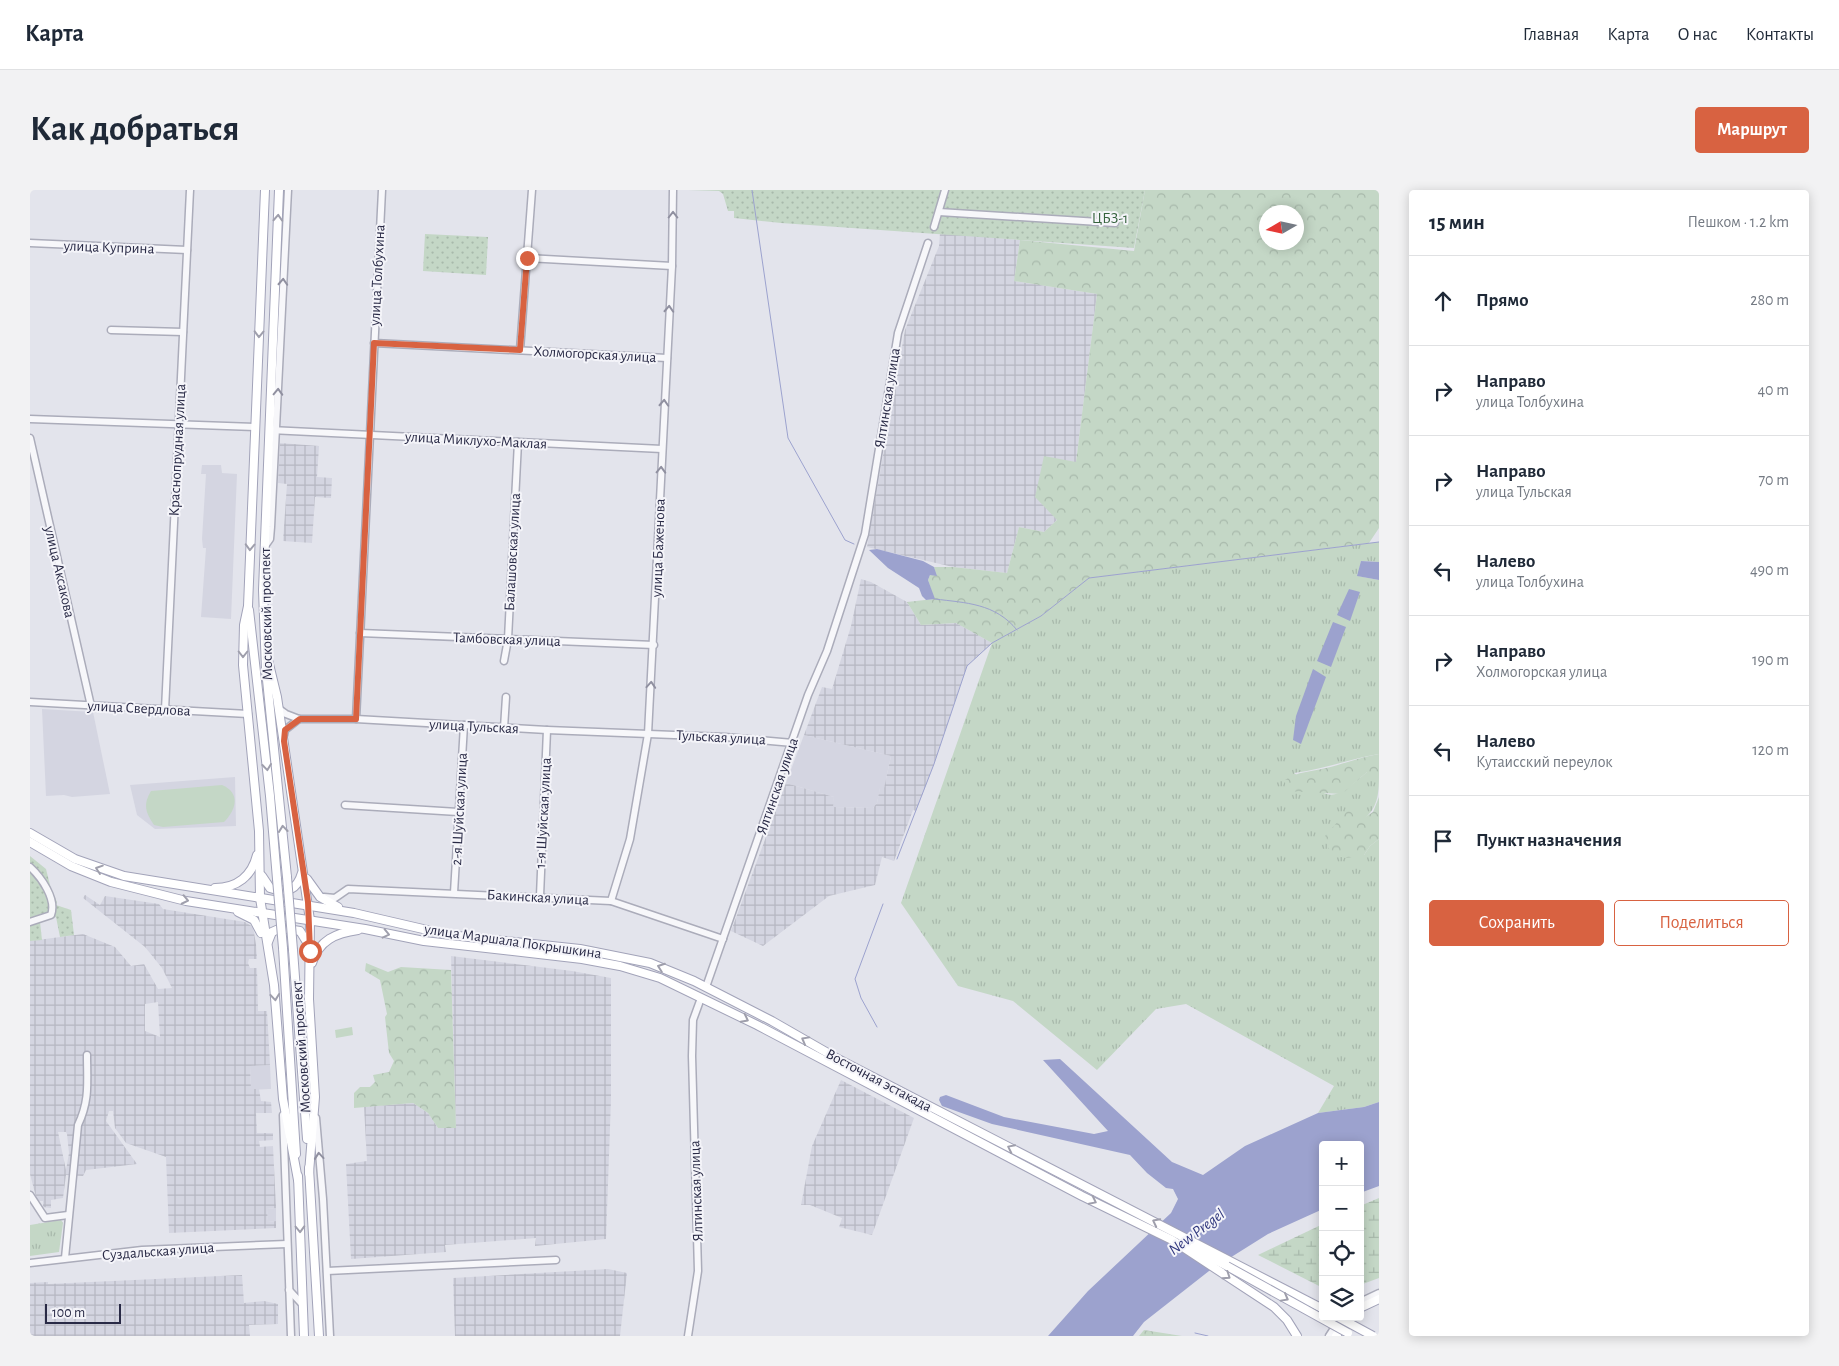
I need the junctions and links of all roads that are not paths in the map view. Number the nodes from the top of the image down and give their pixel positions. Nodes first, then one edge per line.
1 (190, 190) edge
2 (265, 190) edge
3 (279, 190) edge
4 (288, 190) edge
5 (382, 190) edge
6 (532, 190) edge
7 (673, 190) edge
8 (945, 190) edge
9 (939, 212) junction
10 (1115, 223) dead end
11 (934, 226) dead end
12 (928, 243) dead end
13 (30, 244) edge
14 (276, 245) junction
15 (286, 245) junction
16 (187, 250) junction
17 (527, 258) junction
18 (672, 266) junction
19 (261, 286) junction
20 (274, 286) junction
21 (111, 330) dead end
22 (184, 332) junction
23 (374, 343) junction
24 (520, 350) junction
25 (666, 358) junction
26 (275, 365) junction
27 (277, 418) junction
28 (30, 419) edge
29 (178, 425) junction
30 (255, 427) junction
31 (273, 430) junction
32 (291, 430) junction
33 (369, 435) junction
34 (30, 438) edge
35 (518, 442) junction
36 (662, 449) junction
37 (248, 606) junction
38 (360, 633) junction
39 (508, 639) junction
40 (654, 645) junction
41 (264, 649) junction
42 (504, 661) dead end
43 (506, 697) dead end
44 (30, 702) edge
45 (91, 706) junction
46 (279, 709) junction
47 (165, 710) junction
48 (248, 714) junction
49 (300, 719) junction
50 (356, 719) junction
51 (464, 725) junction
52 (504, 728) junction
53 (547, 730) junction
54 (648, 734) junction
55 (284, 741) junction
56 (793, 743) junction
57 (345, 805) dead end
58 (458, 812) junction
59 (30, 833) edge
60 (30, 842) edge
61 (260, 843) junction
62 (260, 864) junction
63 (30, 867) edge
64 (303, 870) junction
65 (38, 875) junction
66 (30, 877) edge
67 (194, 888) junction
68 (316, 893) junction
69 (454, 893) junction
70 (540, 896) junction
71 (260, 898) junction
72 (611, 901) junction
73 (308, 906) junction
74 (224, 907) junction
75 (262, 912) junction
76 (354, 913) junction
77 (310, 920) junction
78 (30, 922) edge
79 (365, 929) junction
80 (723, 939) junction
81 (267, 949) junction
82 (310, 951) junction
83 (309, 977) junction
84 (706, 987) junction
85 (701, 998) junction
86 (87, 1055) dead end
87 (314, 1097) junction
88 (283, 1099) junction
89 (309, 1173) junction
90 (298, 1180) junction
91 (30, 1194) edge
92 (33, 1203) edge
93 (68, 1215) junction
94 (1172, 1240) junction
95 (287, 1244) junction
96 (64, 1258) junction
97 (556, 1260) dead end
98 (30, 1263) edge
99 (327, 1271) junction
100 (289, 1290) junction
101 (1379, 1293) edge
102 (1379, 1298) edge
103 (1364, 1300) edge
104 (302, 1304) junction
105 (1364, 1306) edge
106 (1319, 1307) edge
107 (318, 1318) junction
108 (1339, 1321) edge
109 (1346, 1321) edge
110 (1346, 1321) edge
111 (329, 1327) junction
112 (291, 1336) edge
113 (304, 1336) edge
114 (319, 1336) edge
115 (330, 1336) edge
116 (688, 1336) edge
117 (1297, 1336) edge
118 (1330, 1336) edge
119 (1336, 1336) edge
120 (1353, 1336) edge
121 (1374, 1336) edge

1 - 16 street, Краснопрудная улица
2 - 19 main road
14 -> 3 main road, Московский проспект
4 - 15 street
5 - 23 street, улица Толбухина
6 - 17 street
18 -> 7 street, улица Баженова
8 - 9 street
9 - 10 street
9 - 11 street
12 - 56 street, Ялтинская улица
13 - 16 street, улица Куприна
14 - 15 street
14 - 20 main road, Московский проспект
26 -> 15 street
16 - 22 street, Краснопрудная улица
17 - 18 street
17 - 24 street
25 -> 18 street, улица Баженова
19 - 20 main road
19 -> 30 main road
20 - 26 main road, Московский проспект
21 - 22 street
22 - 29 street, Краснопрудная улица
23 - 24 street, Холмогорская улица
23 - 33 street, улица Толбухина
24 - 25 street, Холмогорская улица
36 -> 25 street, улица Баженова
27 -> 26 street
26 - 31 main road, Московский проспект
27 - 31 street
27 - 32 street
28 - 29 street
29 - 30 street
29 - 47 street, Краснопрудная улица
30 -> 37 main road
31 - 32 street, улица Миклухо-Маклая
31 - 41 main road, Московский проспект
32 - 33 street, улица Миклухо-Маклая
33 - 35 street, улица Миклухо-Маклая
33 - 38 street, улица Толбухина
34 - 45 street, улица Аксакова
35 - 36 street, улица Миклухо-Маклая
35 - 39 street, Балашовская улица
40 -> 36 street, улица Баженова
37 -> 48 main road
37 -> 90 main road, Московский проспект, bridge
38 - 39 street, Тамбовская улица
38 - 50 street, улица Толбухина
39 - 40 street, Тамбовская улица
39 - 42 street, Балашовская улица
54 -> 40 street, улица Баженова
41 - 46 main road
89 -> 41 main road, Московский проспект, bridge
43 - 52 street
44 - 45 street, улица Свердлова
45 - 47 street, улица Свердлова
46 - 49 street
46 - 55 main road
47 - 48 street, улица Свердлова
48 - 61 main road
49 - 50 street, улица Тульская
49 - 55 street
50 - 51 street, улица Тульская
51 - 52 street, улица Тульская
51 - 58 street, 2-я Шуйская улица
52 - 53 street, улица Тульская
53 - 54 street, улица Тульская
53 - 70 street, 1-я Шуйская улица
54 - 56 street, Тульская улица
54 - 72 street, улица Баженова
55 - 64 main road
56 - 80 street, Ялтинская улица
57 - 58 street
58 - 69 street, 2-я Шуйская улица
67 -> 59 main road, улица Маршала Покрышкина
60 -> 74 main road, улица Маршала Покрышкина
61 - 62 main road
61 - 67 main road
62 - 64 main road
62 - 71 main road
63 - 65 street
64 - 68 main road
64 - 73 main road
65 - 66 street
65 - 78 street
67 - 71 main road, улица Маршала Покрышкина
68 - 69 street, Бакинская улица
68 - 76 main road
69 - 70 street, Бакинская улица
70 - 72 street, Бакинская улица
71 - 73 main road, улица Маршала Покрышкина
71 - 75 main road
72 - 80 street, Бакинская улица
73 - 76 main road, улица Маршала Покрышкина
73 - 77 main road
74 - 75 main road, улица Маршала Покрышкина
74 - 81 main road
75 - 77 main road, улица Маршала Покрышкина
75 - 81 main road
84 -> 76 main road, улица Маршала Покрышкина
77 - 79 main road, улица Маршала Покрышкина
77 - 82 main road
79 - 83 main road
79 -> 85 main road, улица Маршала Покрышкина
80 - 84 street, Ялтинская улица
81 - 82 main road
81 -> 88 main road
82 - 83 main road
83 - 87 main road
84 - 85 main road, Ялтинская улица
106 -> 84 main road, Восточная эстакада
85 -> 94 main road, Восточная эстакада
85 - 116 street, Ялтинская улица
86 - 93 street
87 - 89 main road
99 -> 87 street, Московский проспект
88 - 90 main road
88 - 95 street
89 - 107 main road, Московский проспект
90 -> 104 main road, Московский проспект
91 - 92 street
92 - 93 street
93 - 96 street
94 -> 117 main road
94 -> 120 main road, bridge
95 - 96 street, Суздальская улица
95 - 100 street
96 - 98 street, Суздальская улица
97 - 99 street
99 - 111 street, Московский проспект
100 - 104 street
100 - 112 street
101 - 103 street
102 - 105 main road
104 - 113 main road, Московский проспект
107 - 111 street
107 - 114 main road, Московский проспект
108 - 118 street
109 - 121 main road, bridge
110 - 119 main road
111 - 115 street, Московский проспект

